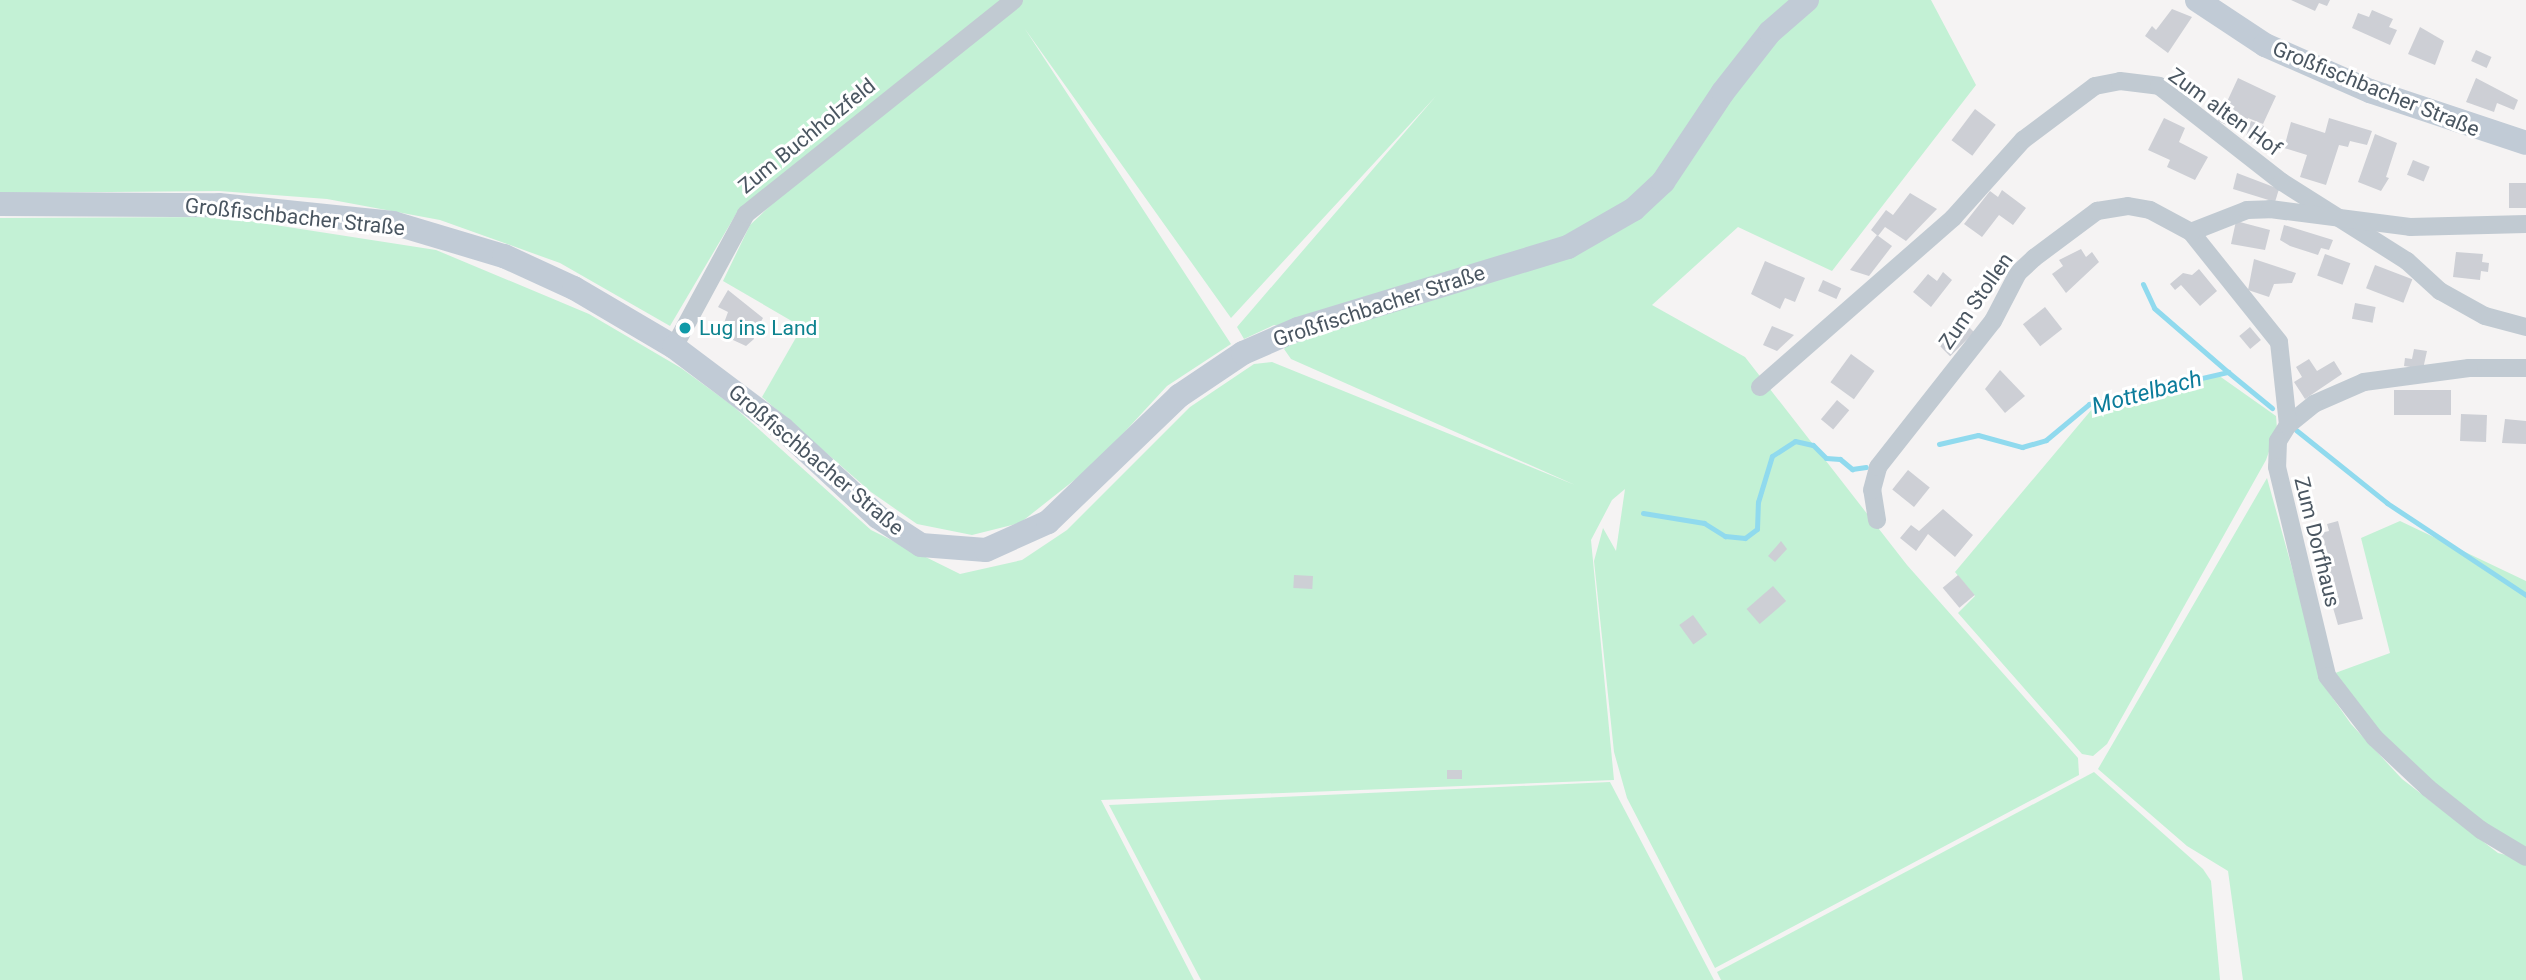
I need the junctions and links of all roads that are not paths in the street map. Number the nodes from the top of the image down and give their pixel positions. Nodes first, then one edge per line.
1 (1014, 0) edge
2 (1808, 0) edge
3 (2197, 0) edge
4 (2526, 143) edge
5 (0, 204) edge
6 (2341, 220) junction
7 (2526, 225) edge
8 (2191, 232) junction
9 (2526, 327) edge
10 (674, 347) junction
11 (2526, 368) edge
12 (1760, 387) dead end
13 (2288, 425) junction
14 (1877, 520) dead end
15 (2526, 857) edge

1 - 10 street, Zum Buchholzfeld
2 - 10 main road, Großfischbacher Straße
3 - 4 main road, Großfischbacher Straße
5 - 10 main road, Großfischbacher Straße
6 - 7 street
6 - 8 street
6 - 9 street, Zum alten Hof
6 - 12 street, Zum alten Hof
8 - 13 street, Zum Stollen
8 - 14 street, Zum Stollen
11 - 13 street
13 - 15 street, Zum Dorfhaus

